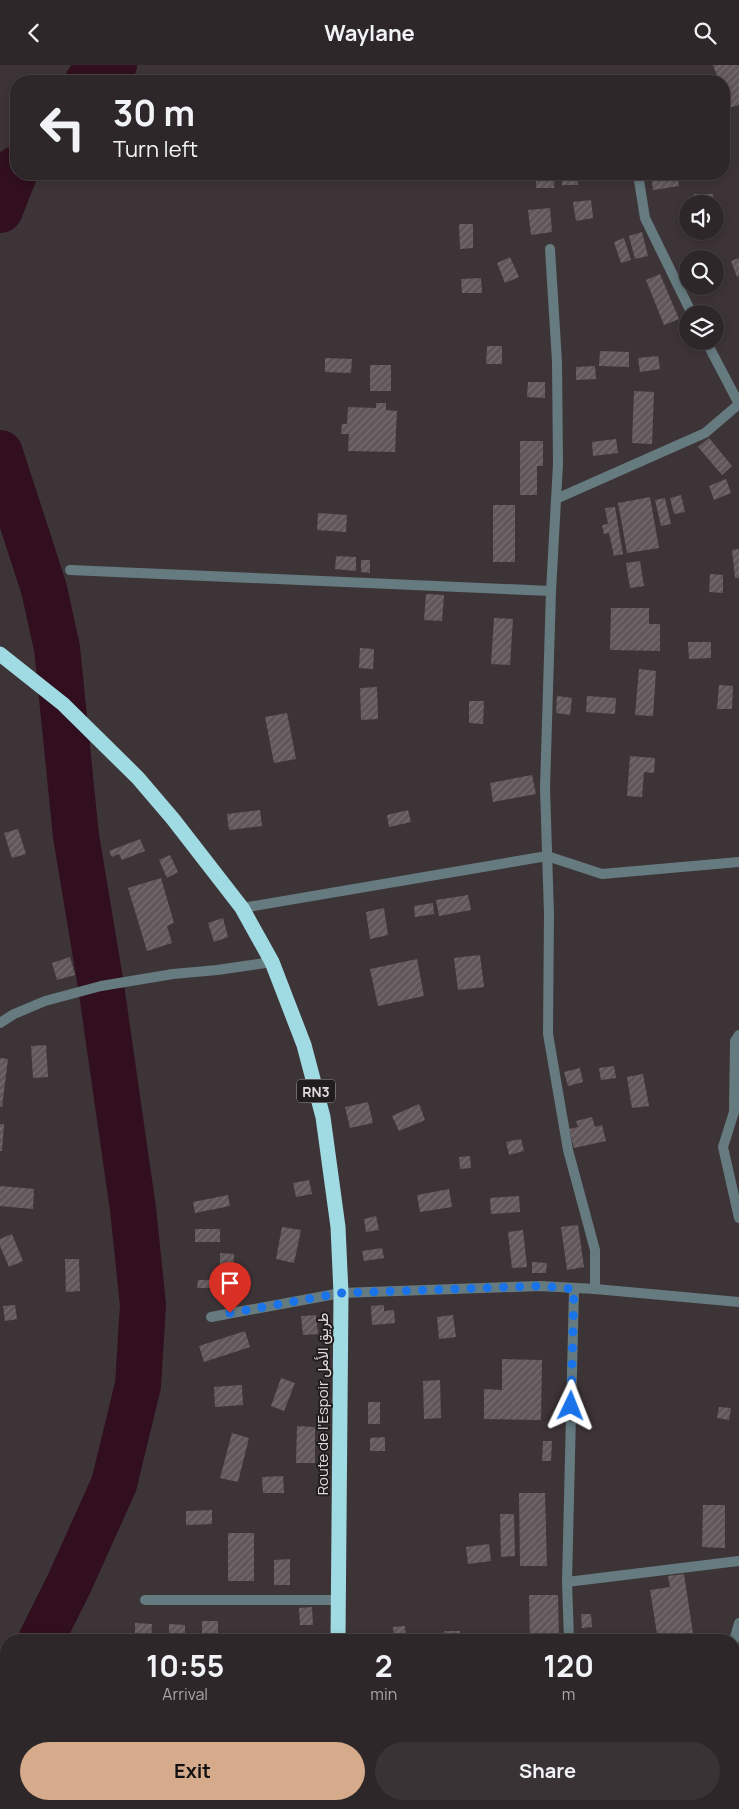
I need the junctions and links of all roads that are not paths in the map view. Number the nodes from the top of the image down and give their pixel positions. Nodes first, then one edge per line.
1 (639, 180) edge
2 (550, 249) dead end
3 (688, 305) edge
4 (711, 350) edge
5 (556, 499) junction
6 (70, 570) dead end
7 (551, 591) junction
8 (0, 654) edge
9 (547, 857) junction
10 (739, 862) edge
11 (242, 908) junction
12 (272, 963) junction
13 (0, 1023) edge
14 (739, 1035) edge
15 (739, 1218) edge
16 (574, 1289) junction
17 (595, 1289) junction
18 (341, 1293) junction
19 (739, 1302) edge
20 (211, 1317) dead end
21 (739, 1561) edge
22 (567, 1582) junction
23 (146, 1600) dead end
24 (338, 1600) junction
25 (338, 1634) edge
26 (569, 1634) edge

1 - 3 street
2 - 5 street
4 - 5 street
5 - 7 street
6 - 7 street
7 - 9 street
8 - 11 highway, Route de l’Espoir طريق الأمل / RN3
9 - 10 street
9 - 11 street
9 - 17 street
11 - 12 highway, Route de l’Espoir طريق الأمل / RN3
12 - 13 street
12 - 18 highway, Route de l’Espoir طريق الأمل / RN3
14 - 15 street
16 - 17 street
16 - 18 street
16 - 22 street
17 - 19 street
18 - 20 street
18 - 24 highway, Route de l’Espoir طريق الأمل / RN3
21 - 22 street
22 - 26 street
23 - 24 street
24 - 25 highway, Route de l’Espoir طريق الأمل / RN3

